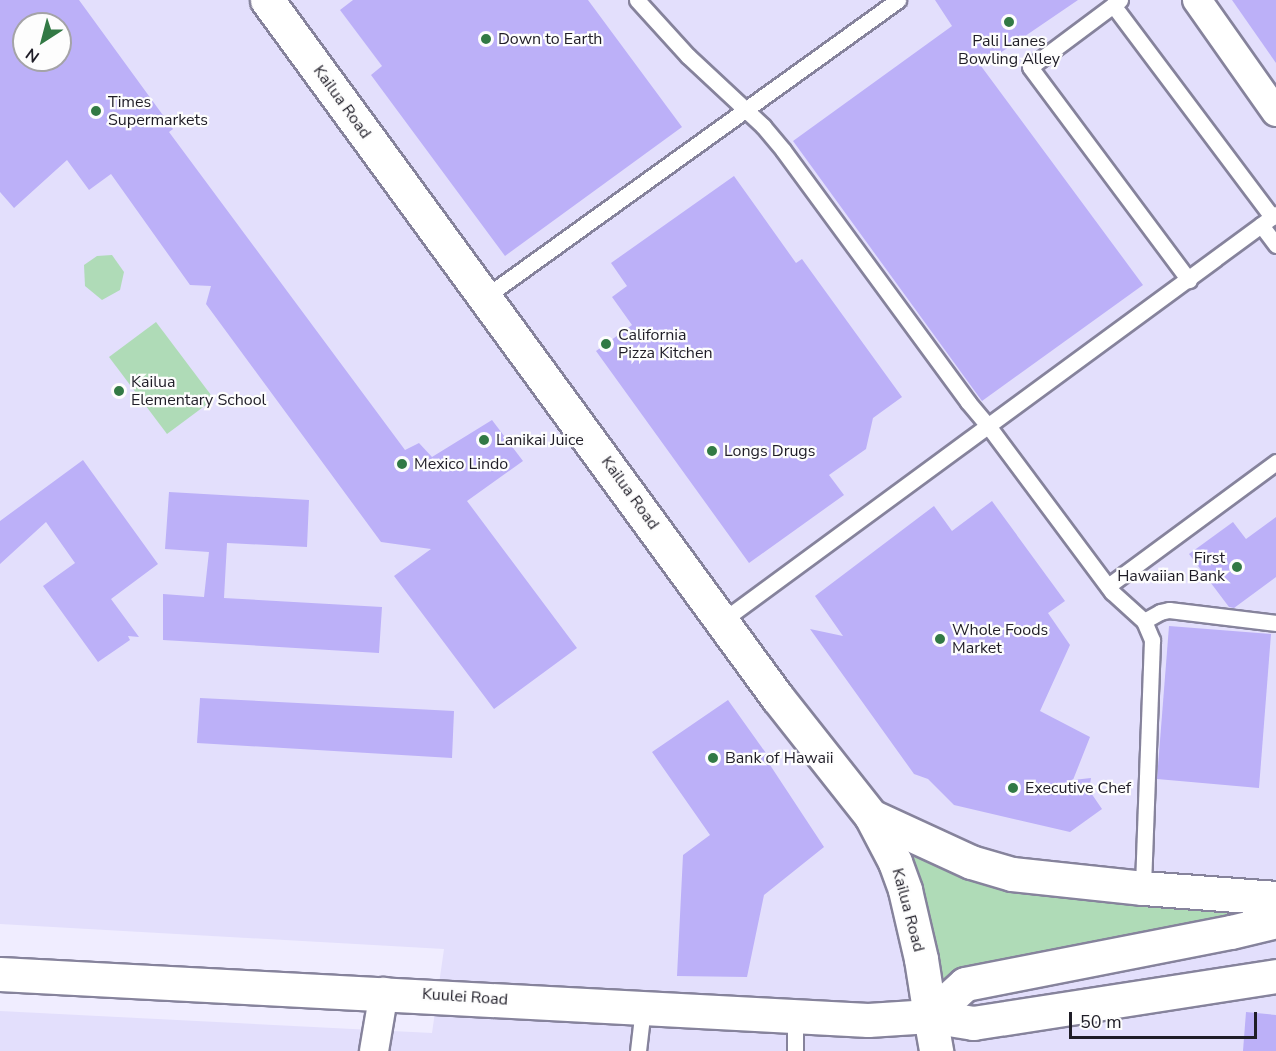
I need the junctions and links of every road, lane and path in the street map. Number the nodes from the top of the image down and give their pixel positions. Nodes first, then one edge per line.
1 (267, 0) edge
2 (637, 0) edge
3 (898, 0) edge
4 (1197, 0) edge
5 (1116, 3) edge
6 (747, 111) junction
7 (1276, 112) edge
8 (1270, 218) edge
9 (1276, 245) edge
10 (1189, 280) junction
11 (485, 297) junction
12 (989, 427) junction
13 (1276, 462) edge
14 (1108, 586) junction
15 (722, 621) junction
16 (1144, 621) junction
17 (1276, 623) edge
18 (871, 816) junction
19 (1143, 888) junction
20 (1276, 898) edge
21 (1276, 921) edge
22 (0, 974) edge
23 (1276, 976) edge
24 (384, 992) junction
25 (643, 1008) junction
26 (795, 1016) junction
27 (930, 1016) junction
28 (374, 1051) edge
29 (638, 1051) edge
30 (795, 1051) edge
31 (936, 1051) edge

1 - 11 main road, Kailua Road
2 - 6 lane
3 - 6 lane
4 - 7 street
5 - 8 lane
5 - 10 lane
6 - 11 lane
6 - 12 lane
8 - 9 lane
8 - 10 lane
10 - 12 lane
11 - 15 main road, Kailua Road
12 - 14 lane
12 - 15 lane
13 - 14 lane
14 - 16 lane
15 - 18 main road, Kailua Road
16 - 17 lane
16 - 19 lane
18 - 19 main road
18 - 27 main road, Kailua Road
19 - 20 main road
21 - 27 main road
22 - 24 main road, Kuulei Road
23 - 27 main road
24 - 25 main road, Kuulei Road
24 - 28 street
25 - 26 main road, Kuulei Road
25 - 29 lane
26 - 27 main road, Kuulei Road
26 - 30 lane
27 - 31 main road, Kailua Road

